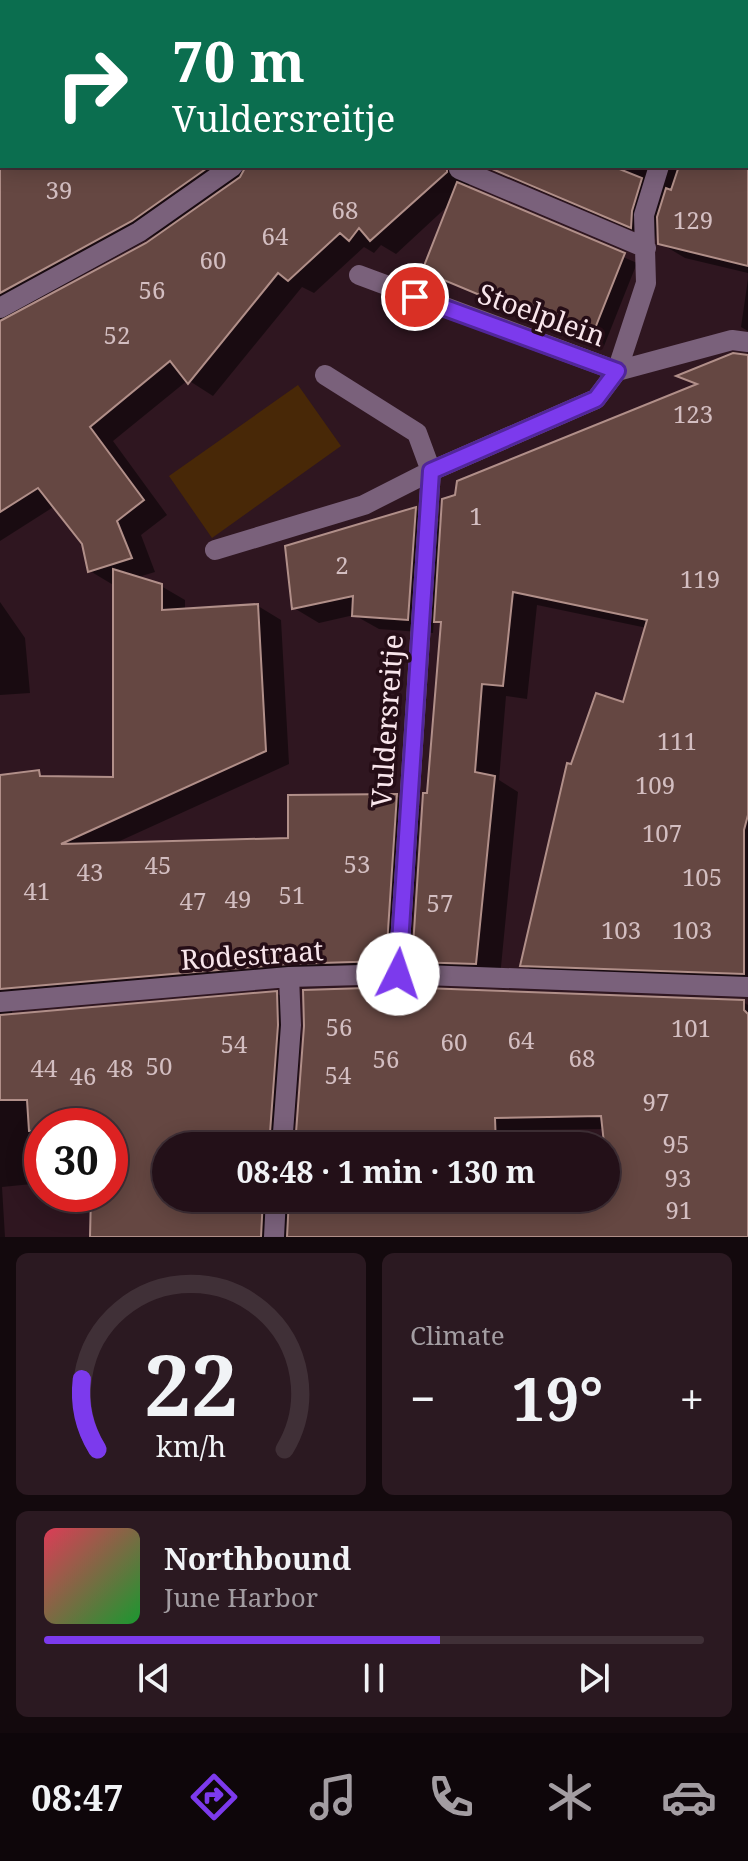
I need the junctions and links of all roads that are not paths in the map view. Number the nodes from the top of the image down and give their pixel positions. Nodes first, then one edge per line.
1 (230, 168) edge
2 (658, 168) edge
3 (459, 169) dead end
4 (646, 248) junction
5 (359, 275) dead end
6 (0, 308) edge
7 (748, 342) edge
8 (617, 371) junction
9 (325, 375) dead end
10 (431, 471) junction
11 (215, 550) dead end
12 (398, 974) junction
13 (289, 977) junction
14 (748, 987) edge
15 (0, 1002) edge
16 (285, 1132) edge
17 (275, 1212) edge
18 (274, 1237) edge

1 - 6 street
2 - 4 street
3 - 4 street
4 - 8 street
5 - 8 street, Stoelplein
7 - 8 street
8 - 10 street
9 - 10 street
10 - 11 street
10 - 12 street, Vuldersreitje
12 - 13 street, Rodestraat
12 - 14 street, Rodestraat
13 - 15 street, Rodestraat
13 - 16 street
17 - 18 street

